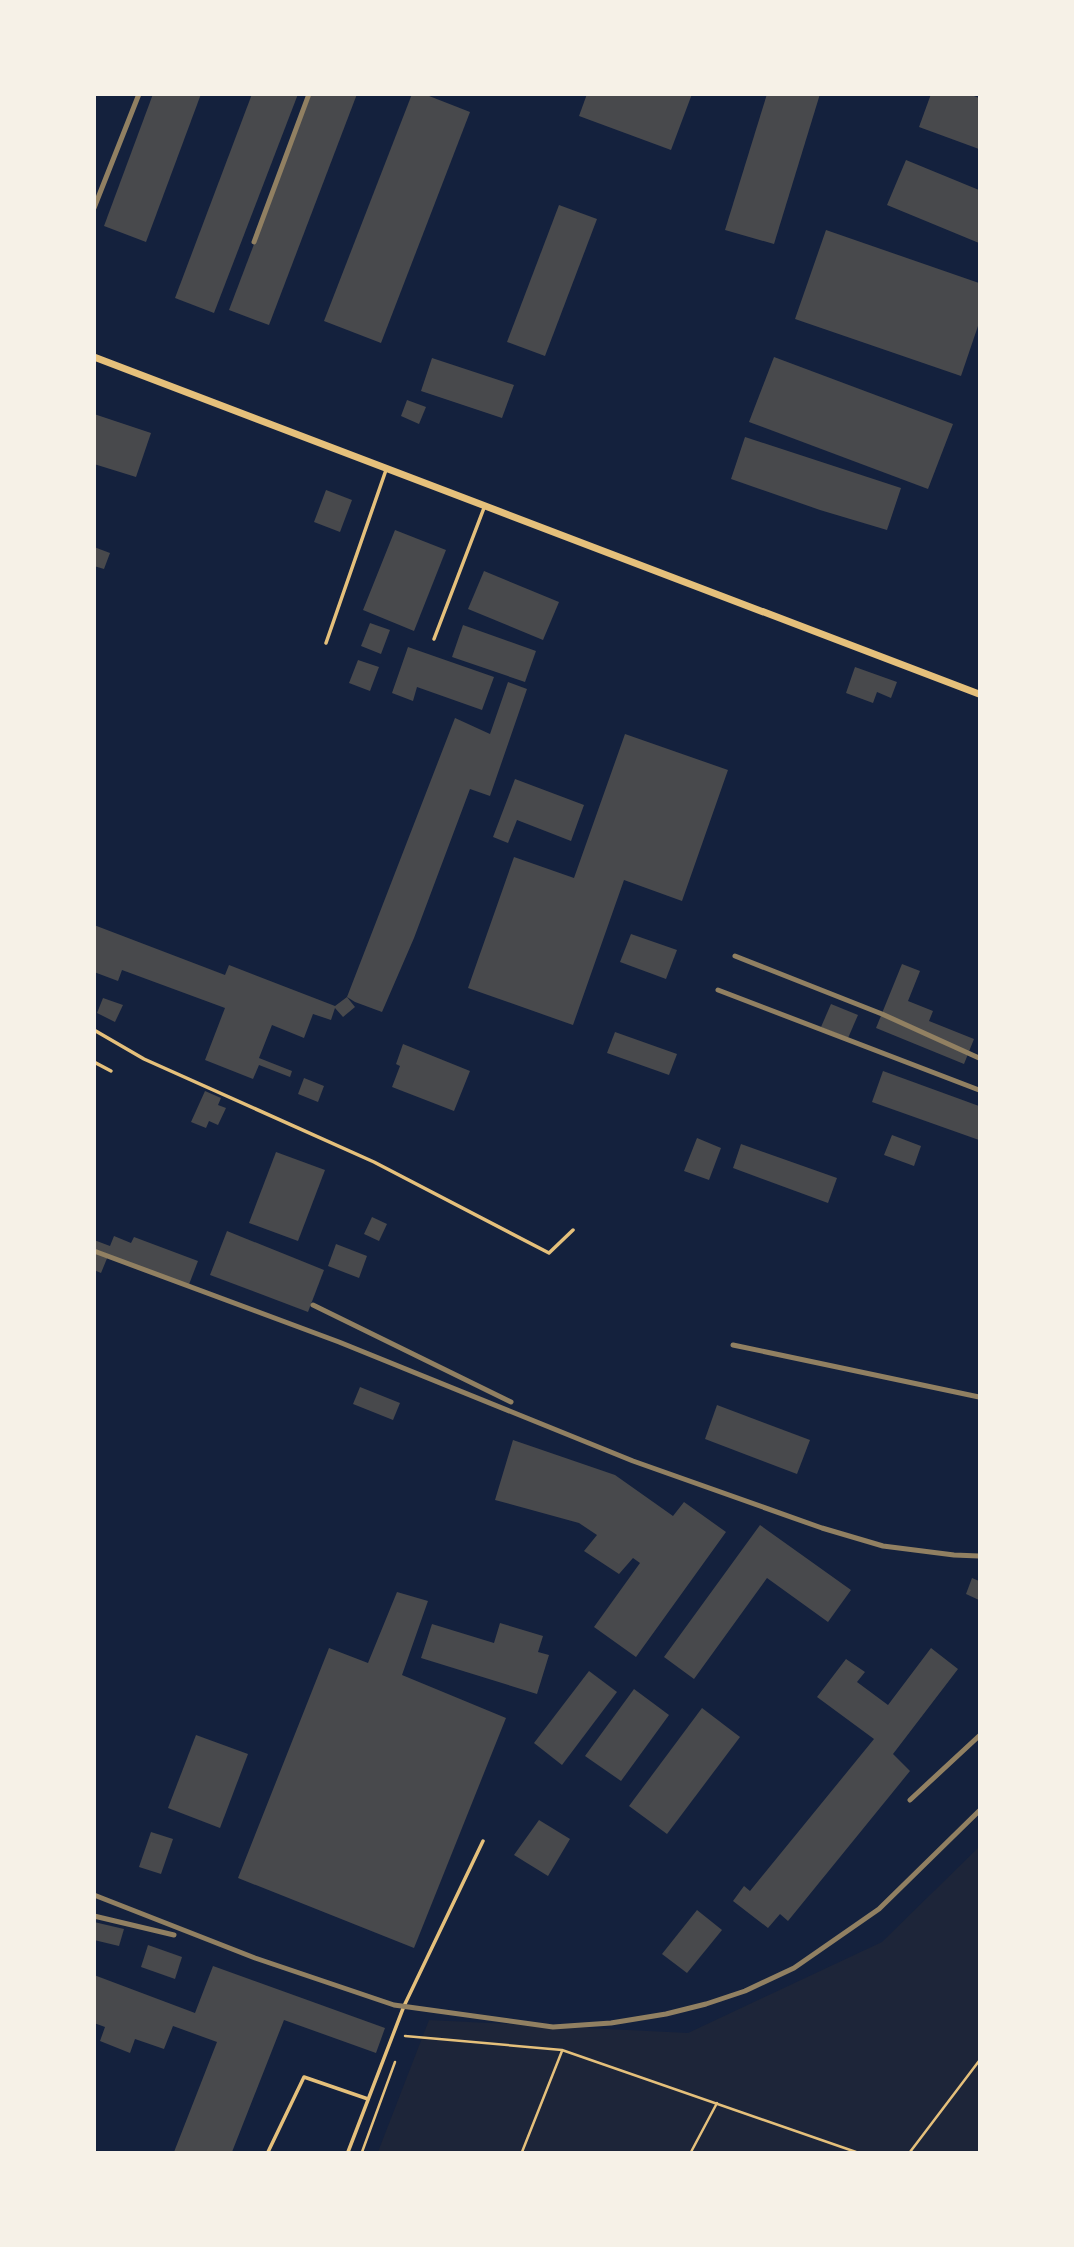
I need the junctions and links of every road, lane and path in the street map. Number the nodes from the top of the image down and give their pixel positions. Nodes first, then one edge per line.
1 (94, 357) edge
2 (387, 468) junction
3 (485, 506) junction
4 (434, 639) dead end
5 (326, 643) dead end
6 (979, 694) edge
7 (94, 1030) edge
8 (94, 1062) edge
9 (111, 1071) dead end
10 (572, 1230) dead end
11 (483, 1841) dead end
12 (405, 2036) dead end
13 (562, 2050) junction
14 (979, 2061) edge
15 (395, 2062) dead end
16 (369, 2099) junction
17 (717, 2103) junction
18 (268, 2152) edge
19 (348, 2152) edge
20 (362, 2152) edge
21 (522, 2152) edge
22 (691, 2152) edge
23 (856, 2152) edge
24 (910, 2152) edge

1 - 2 street
2 - 3 street
2 - 5 lane
3 - 4 lane
3 - 6 street
7 - 10 lane
8 - 9 lane
11 - 16 lane
12 - 13 path
13 - 17 path
13 - 21 path
14 - 24 path
15 - 20 path
16 - 18 lane
16 - 19 lane
17 - 22 path
17 - 23 path

